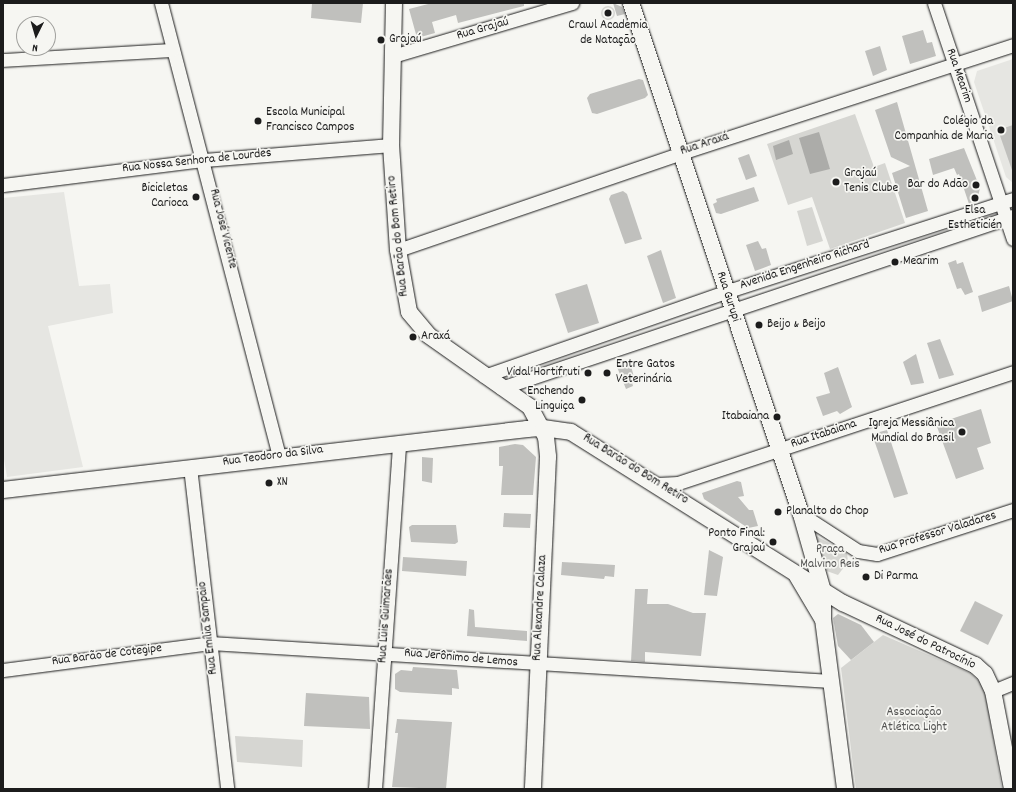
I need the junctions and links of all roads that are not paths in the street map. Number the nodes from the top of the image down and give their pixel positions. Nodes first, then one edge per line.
1 (161, 3) edge
2 (394, 3) edge
3 (572, 3) edge
4 (631, 3) edge
5 (934, 3) edge
6 (1013, 45) edge
7 (173, 50) junction
8 (393, 56) junction
9 (3, 60) edge
10 (953, 65) junction
11 (391, 145) junction
12 (681, 153) junction
13 (204, 160) junction
14 (3, 185) edge
15 (1007, 201) edge
16 (1010, 217) edge
17 (1013, 239) edge
18 (398, 250) junction
19 (725, 292) junction
20 (732, 312) junction
21 (1013, 372) edge
22 (484, 376) junction
23 (501, 388) junction
24 (543, 428) junction
25 (399, 443) junction
26 (779, 450) junction
27 (279, 456) junction
28 (190, 468) junction
29 (658, 484) junction
30 (3, 490) edge
31 (1013, 510) edge
32 (801, 514) junction
33 (792, 568) junction
34 (823, 591) junction
35 (823, 619) junction
36 (210, 643) junction
37 (385, 652) junction
38 (539, 665) junction
39 (3, 670) edge
40 (831, 681) junction
41 (1013, 684) edge
42 (993, 691) junction
43 (227, 789) edge
44 (375, 789) edge
45 (533, 789) edge
46 (845, 789) edge
47 (1012, 789) edge

1 - 7 street, Rua José Vicente
2 - 8 main road, Rua Barão do Bom Retiro
3 - 8 street, Rua Grajaú
4 - 12 main road, Rua Gurupi
5 - 10 street, Rua Mearim
6 - 10 street, Rua Araxá
7 - 9 street
7 - 13 street, Rua José Vicente
8 - 11 main road, Rua Barão do Bom Retiro
10 - 12 street, Rua Araxá
10 - 15 street, Rua Mearim
11 - 13 street, Rua Nossa Senhora de Lourdes
11 - 18 main road, Rua Barão do Bom Retiro
12 - 18 street, Rua Araxá
12 - 19 main road, Rua Gurupi
13 - 14 street, Rua Nossa Senhora de Lourdes
13 - 27 street, Rua José Vicente
15 - 16 street, Rua Mearim
15 - 19 street, Avenida Engenheiro Richard
16 - 17 street, Rua Mearim
16 - 20 street, Avenida Engenheiro Richard
18 - 22 main road, Rua Barão do Bom Retiro
19 - 20 main road, Rua Gurupi
19 - 22 street, Avenida Engenheiro Richard
20 - 23 street, Avenida Engenheiro Richard
20 - 26 main road, Rua Gurupi
21 - 26 street, Rua Itabaiana
22 - 23 main road, Rua Barão do Bom Retiro
23 - 24 main road, Rua Barão do Bom Retiro
24 - 25 main road, Rua Teodoro da Silva
24 - 29 main road, Rua Barão do Bom Retiro
24 - 38 main road, Rua Alexandre Calaza
25 - 27 main road, Rua Teodoro da Silva
25 - 37 street, Rua Luis Guimarães
26 - 29 street, Rua Itabaiana
26 - 32 main road, Rua Gurupi
27 - 28 main road, Rua Teodoro da Silva
28 - 30 main road, Rua Teodoro da Silva
28 - 36 street, Rua Emília Sampaio
29 - 33 main road, Rua Barão do Bom Retiro
31 - 32 street, Rua Professor Valadares
32 - 34 main road, Rua Gurupi
33 - 34 main road, Rua Barão do Bom Retiro
33 - 35 main road, Rua Barão do Bom Retiro
34 - 35 main road, Rua Barão do Bom Retiro
34 - 42 main road, Rua José do Patrocínio
35 - 40 main road, Rua Barão do Bom Retiro
36 - 37 street, Rua Jerônimo de Lemos
36 - 39 street, Rua Barão de Cotegipe
36 - 43 street, Rua Emília Sampaio
37 - 38 street, Rua Jerônimo de Lemos
37 - 44 street, Rua Luis Guimarães
38 - 40 street, Rua Jerônimo de Lemos
38 - 45 main road, Rua Alexandre Calaza
40 - 46 main road, Rua Barão do Bom Retiro
41 - 42 street
42 - 47 main road, Rua José do Patrocínio

